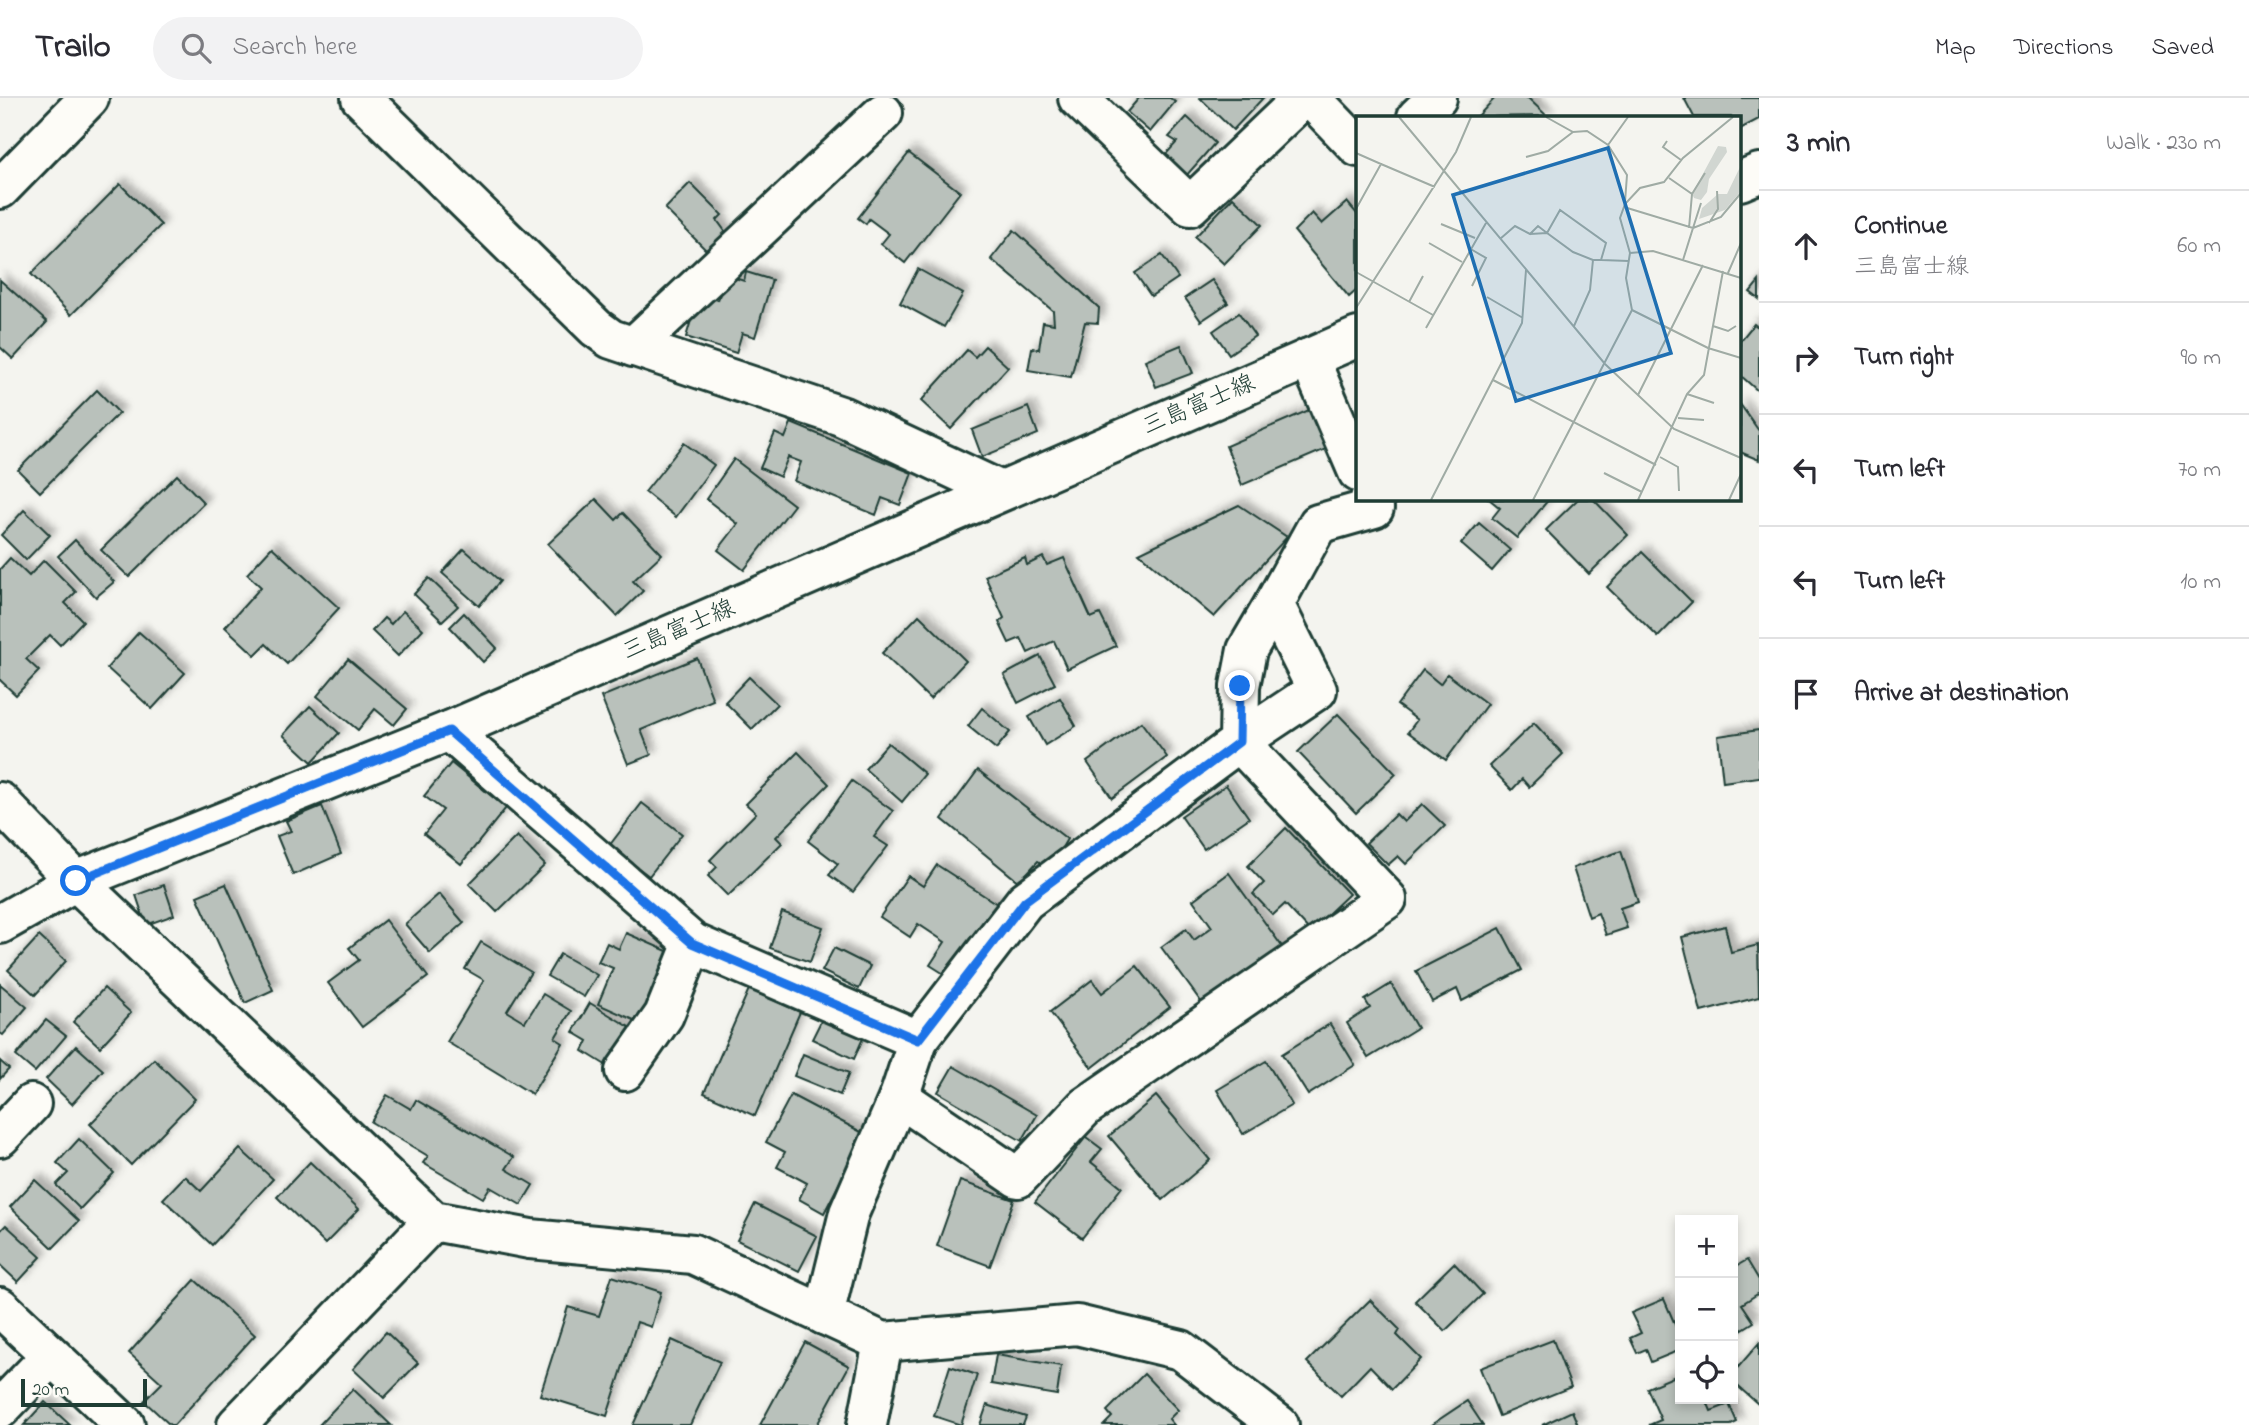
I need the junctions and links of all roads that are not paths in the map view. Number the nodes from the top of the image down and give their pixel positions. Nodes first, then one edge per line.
1 (89, 98) edge
2 (361, 98) edge
3 (1078, 98) edge
4 (1303, 98) edge
5 (1311, 98) edge
6 (1437, 98) edge
7 (883, 113) dead end
8 (1418, 116) edge
9 (1356, 144) edge
10 (1759, 173) edge
11 (1742, 180) edge
12 (0, 189) edge
13 (1356, 338) edge
14 (633, 347) junction
15 (1309, 358) junction
16 (1356, 467) edge
17 (1001, 491) junction
18 (1370, 500) edge
19 (1273, 604) junction
20 (449, 731) junction
21 (1239, 742) junction
22 (0, 802) edge
23 (76, 881) junction
24 (0, 924) edge
25 (692, 943) junction
26 (918, 1040) junction
27 (625, 1071) dead end
28 (900, 1097) junction
29 (31, 1104) dead end
30 (0, 1137) edge
31 (433, 1221) junction
32 (0, 1307) edge
33 (824, 1315) junction
34 (883, 1342) junction
35 (51, 1356) junction
36 (0, 1409) edge
37 (1268, 1421) edge
38 (125, 1425) edge
39 (237, 1425) edge
40 (867, 1425) edge

1 - 12 street
2 - 14 street
3 - 4 street
5 - 9 street
6 - 8 street
7 - 14 street
10 - 11 street
13 - 15 street, 三島富士線
14 - 17 street
15 - 16 street
15 - 17 street, 三島富士線
17 - 20 street, 三島富士線
18 - 19 street
19 - 21 street
19 - 21 street
20 - 23 street, 三島富士線
20 - 25 street
21 - 26 street
21 - 28 street
22 - 23 street
23 - 24 street, 三島富士線
23 - 31 street
25 - 26 street
25 - 27 street
26 - 28 street
28 - 33 street
29 - 30 street
31 - 33 street
31 - 39 street
32 - 35 street
33 - 34 street
34 - 37 street
34 - 40 street
35 - 36 street
35 - 38 street

